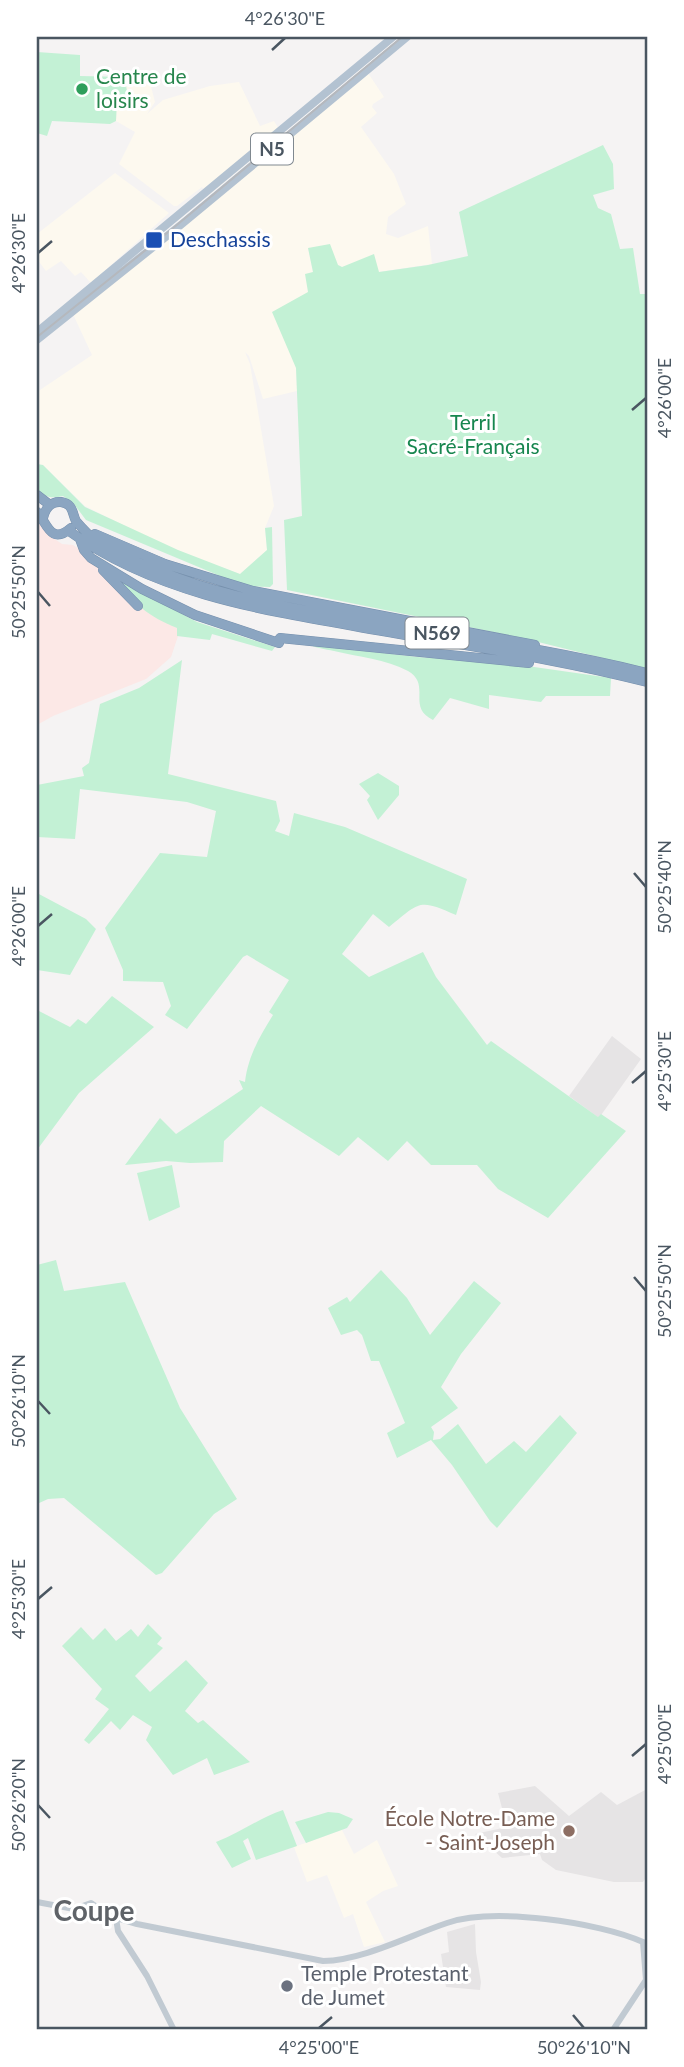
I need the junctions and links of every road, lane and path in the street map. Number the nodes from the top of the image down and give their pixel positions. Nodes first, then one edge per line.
1 (393, 37) edge
2 (407, 37) edge
3 (37, 332) edge
4 (37, 340) edge
5 (37, 495) edge
6 (50, 505) junction
7 (40, 515) edge
8 (75, 520) junction
9 (84, 529) junction
10 (69, 531) junction
11 (80, 539) junction
12 (115, 577) junction
13 (138, 606) dead end
14 (297, 612) junction
15 (576, 658) junction
16 (567, 664) junction
17 (647, 673) edge
18 (647, 682) edge
19 (39, 1902) edge
20 (116, 1918) junction
21 (645, 1941) edge
22 (173, 2030) edge
23 (613, 2030) edge

1 - 3 main road, N5
2 - 4 main road, N5
5 - 6 highway
6 - 7 highway
6 - 8 highway
7 - 10 highway
8 - 9 highway
8 - 10 highway
9 - 14 highway, N569
9 - 15 highway
10 - 11 highway
11 - 12 highway
11 - 14 highway, N569
12 - 13 highway
12 - 16 highway
14 - 15 highway, N569
14 - 16 highway, N569
15 - 17 highway, N569
16 - 18 highway, N569
19 - 20 street
20 - 21 street
20 - 22 street
21 - 23 street

